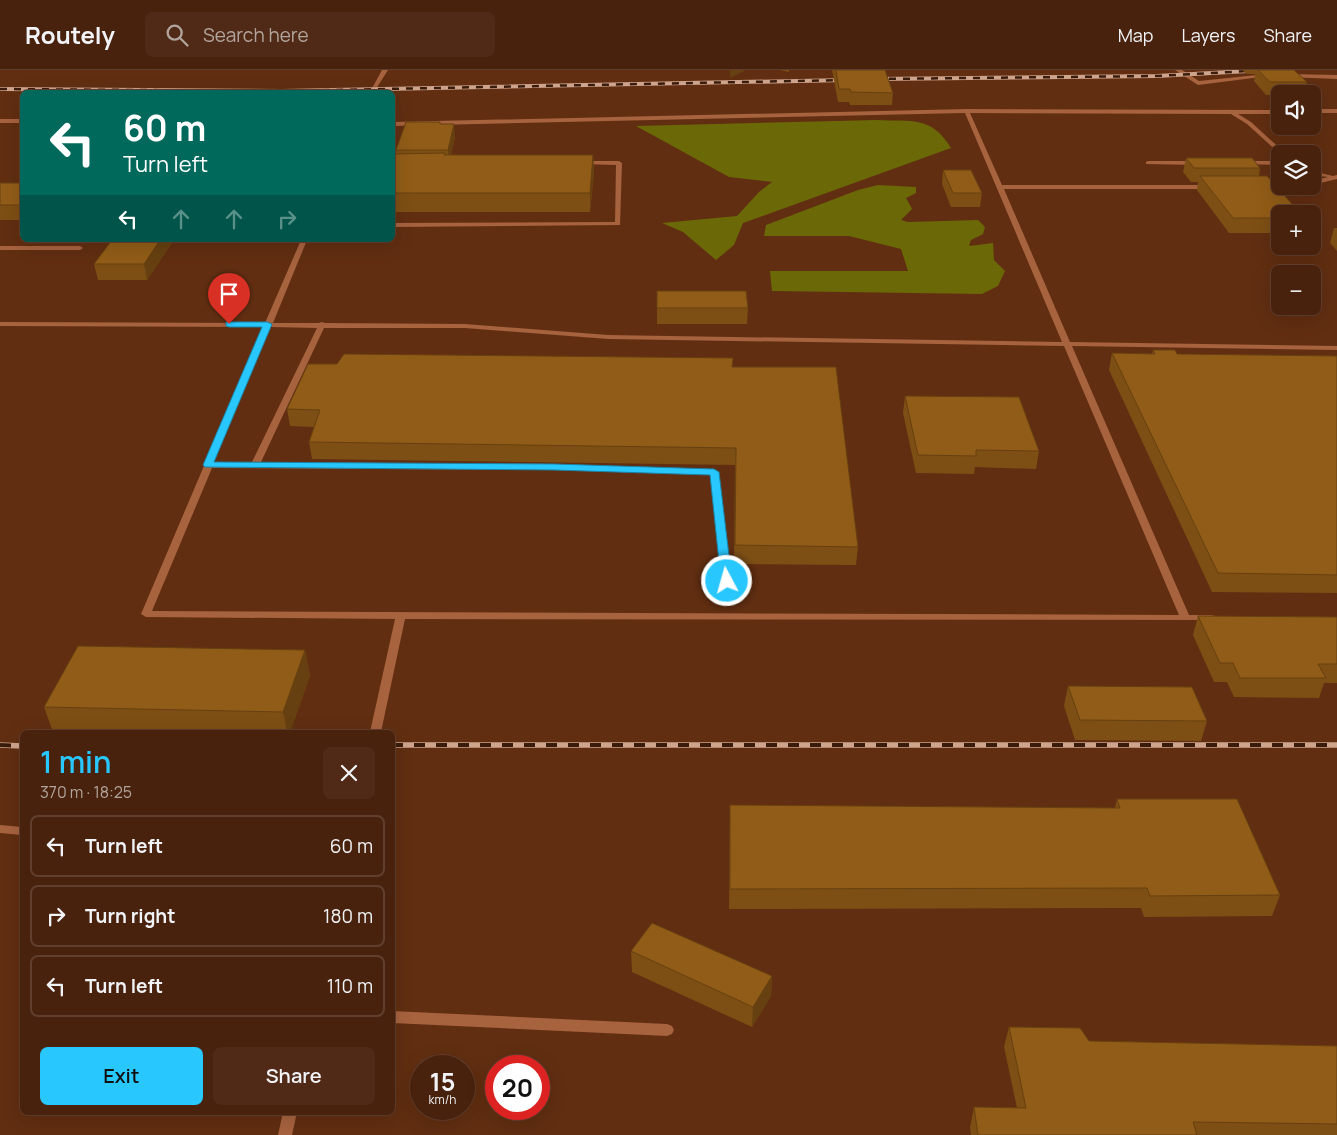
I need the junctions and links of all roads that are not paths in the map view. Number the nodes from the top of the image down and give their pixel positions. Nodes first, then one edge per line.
1 (385, 70) edge
2 (1178, 70) edge
3 (1270, 76) edge
4 (1279, 76) edge
5 (1337, 77) edge
6 (373, 90) edge
7 (967, 111) junction
8 (1337, 111) edge
9 (1231, 112) junction
10 (1271, 112) edge
11 (1321, 112) edge
12 (0, 121) edge
13 (20, 121) edge
14 (395, 124) edge
15 (1273, 145) edge
16 (570, 163) edge
17 (1148, 164) dead end
18 (1205, 164) edge
19 (1233, 164) edge
20 (1271, 164) edge
21 (1321, 175) edge
22 (1335, 177) edge
23 (1321, 181) edge
24 (1000, 187) junction
25 (1214, 187) edge
26 (1262, 187) edge
27 (1271, 187) edge
28 (395, 225) edge
29 (303, 242) edge
30 (0, 248) edge
31 (80, 248) dead end
32 (0, 324) edge
33 (267, 324) junction
34 (322, 324) junction
35 (1067, 344) junction
36 (1337, 348) edge
37 (208, 465) junction
38 (255, 465) junction
39 (727, 581) dead end
40 (401, 616) junction
41 (1185, 618) junction
42 (1223, 618) edge
43 (374, 730) edge
44 (0, 830) edge
45 (20, 831) edge
46 (395, 1017) edge
47 (667, 1030) dead end
48 (289, 1115) edge
49 (285, 1135) edge

1 - 6 street
2 - 3 street
4 - 5 street
7 - 9 street
7 - 14 street
7 - 24 street
8 - 11 street
9 - 10 street
9 - 15 street
12 - 13 street
16 - 28 street
17 - 18 street
19 - 20 street
21 - 22 street
22 - 23 street
24 - 25 street
24 - 35 street
26 - 27 street
29 - 33 street
30 - 31 street
32 - 33 street
33 - 34 street
33 - 37 street
34 - 35 street
34 - 38 street
35 - 36 street
35 - 41 street
37 - 38 street
37 - 40 street
38 - 39 street
40 - 41 street
40 - 43 street
41 - 42 street
44 - 45 street
46 - 47 street
48 - 49 street

